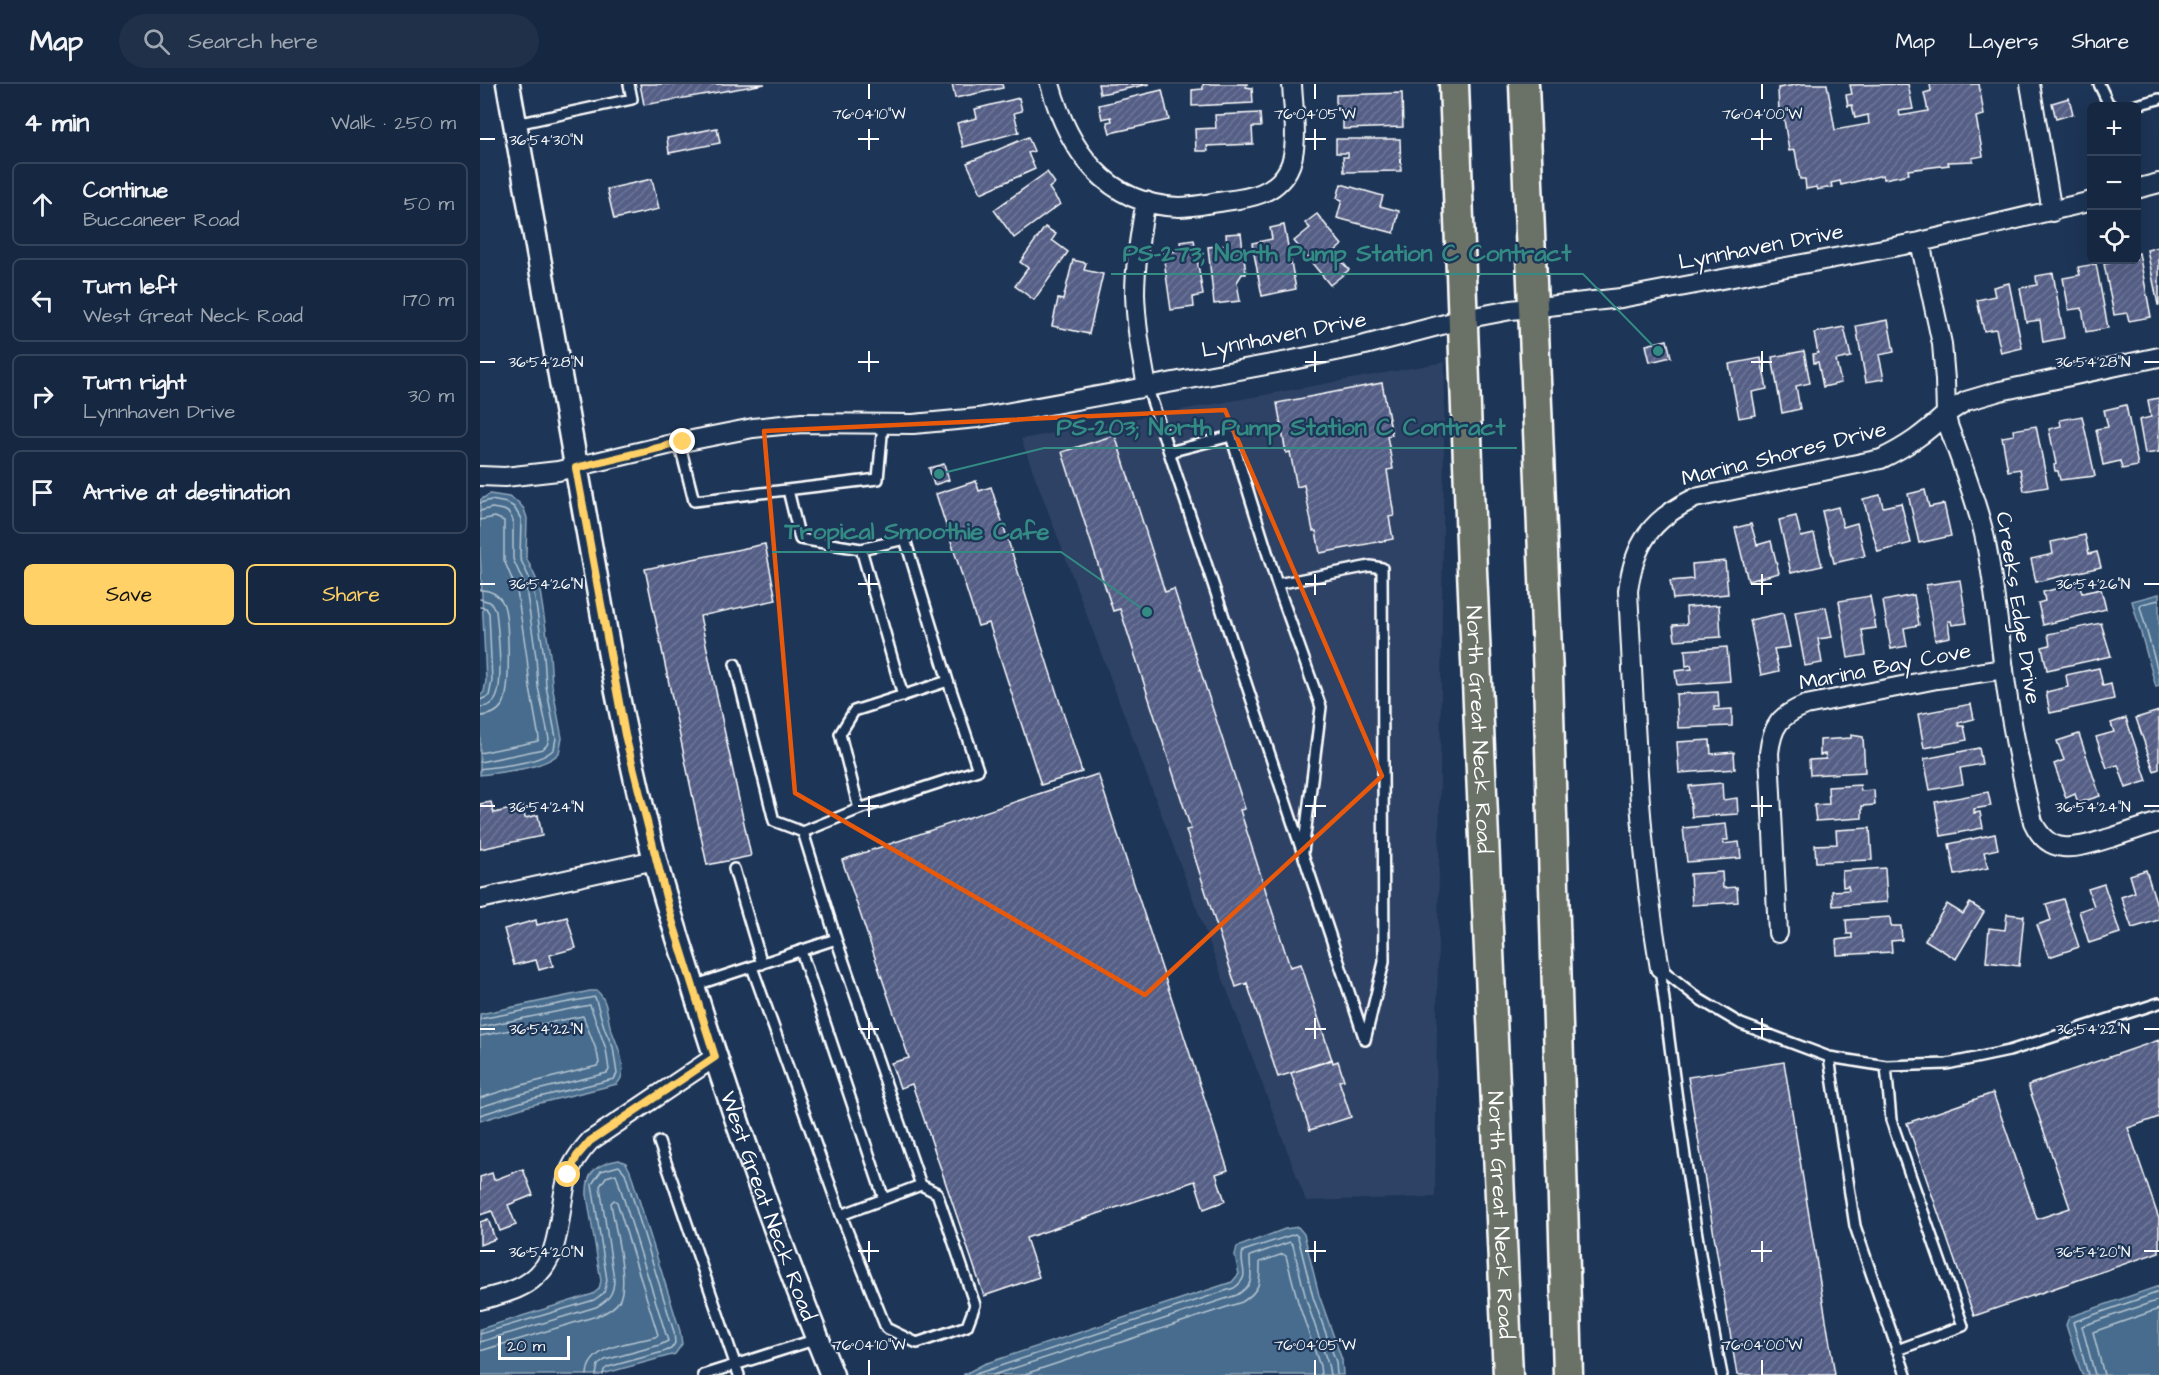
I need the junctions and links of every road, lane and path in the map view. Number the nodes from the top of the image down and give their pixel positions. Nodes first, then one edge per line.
1 (508, 84) edge
2 (629, 84) edge
3 (1050, 84) edge
4 (1292, 84) edge
5 (1454, 84) edge
6 (1524, 84) edge
7 (2030, 84) edge
8 (2099, 84) edge
9 (2159, 99) edge
10 (2110, 102) edge
11 (2141, 104) edge
12 (515, 124) junction
13 (2159, 183) edge
14 (2141, 188) edge
15 (1146, 201) junction
16 (2087, 202) edge
17 (2052, 212) junction
18 (1920, 242) junction
19 (1534, 308) junction
20 (1464, 319) junction
21 (2159, 357) edge
22 (1147, 386) junction
23 (1946, 414) junction
24 (883, 424) junction
25 (679, 442) junction
26 (1169, 452) junction
27 (576, 468) junction
28 (480, 476) edge
29 (788, 490) junction
30 (861, 549) junction
31 (1277, 584) junction
32 (735, 664) dead end
33 (2004, 669) junction
34 (948, 681) junction
35 (903, 696) junction
36 (860, 809) junction
37 (2159, 822) edge
38 (804, 832) junction
39 (1303, 854) junction
40 (655, 860) junction
41 (734, 869) dead end
42 (480, 899) edge
43 (1778, 933) dead end
44 (836, 939) junction
45 (801, 951) junction
46 (757, 965) junction
47 (1660, 968) junction
48 (693, 986) junction
49 (2159, 1003) edge
50 (715, 1057) junction
51 (1829, 1057) junction
52 (1886, 1066) junction
53 (658, 1142) dead end
54 (921, 1185) junction
55 (884, 1199) junction
56 (841, 1215) junction
57 (480, 1300) edge
58 (817, 1339) junction
59 (1897, 1350) junction
60 (735, 1365) junction
61 (703, 1375) edge
62 (739, 1375) edge
63 (832, 1375) edge
64 (1508, 1375) edge
65 (1568, 1375) edge
66 (1722, 1375) edge
67 (1906, 1375) edge

1 - 12 street, West Great Neck Road
2 - 12 lane
3 - 15 street
4 - 15 street
5 - 20 main road, North Great Neck Road
6 - 19 main road
7 - 17 street
8 - 10 lane
9 - 11 lane
12 - 27 street, West Great Neck Road
13 - 14 street
15 - 22 street
16 - 17 street, Lynnhaven Drive
17 - 18 street, Lynnhaven Drive
18 - 19 street, Lynnhaven Drive
18 - 23 street
19 - 20 street, Lynnhaven Drive
19 - 65 main road
20 - 22 street, Lynnhaven Drive
20 - 64 main road, North Great Neck Road
21 - 23 street
22 - 24 street, Lynnhaven Drive
22 - 26 lane
23 - 33 street, Creeks Edge Drive
23 - 47 street, Marina Shores Drive
24 - 25 street, Lynnhaven Drive
24 - 29 lane
25 - 27 street, Lynnhaven Drive
25 - 29 lane
26 - 31 lane
26 - 39 lane
27 - 28 street, Lynnhaven Drive
27 - 40 street, West Great Neck Road
29 - 30 lane
30 - 34 lane
30 - 35 lane
31 - 39 lane
31 - 39 lane
32 - 38 lane
33 - 37 street, Creeks Edge Drive
33 - 43 street, Marina Bay Cove
34 - 35 lane
34 - 36 lane
35 - 36 lane
36 - 38 lane
38 - 44 lane
40 - 42 street
40 - 48 street, West Great Neck Road
41 - 46 lane
44 - 45 lane
44 - 54 lane
45 - 46 lane
45 - 55 lane
46 - 48 lane
46 - 56 lane
47 - 51 lane
47 - 66 lane
48 - 50 street, West Great Neck Road
49 - 52 lane
50 - 57 street
50 - 58 street, West Great Neck Road
51 - 52 lane
51 - 59 lane
52 - 59 lane
53 - 60 lane
54 - 55 lane
54 - 56 lane
55 - 56 lane
58 - 60 lane
58 - 63 street, West Great Neck Road
59 - 67 lane
60 - 61 lane
60 - 62 lane

